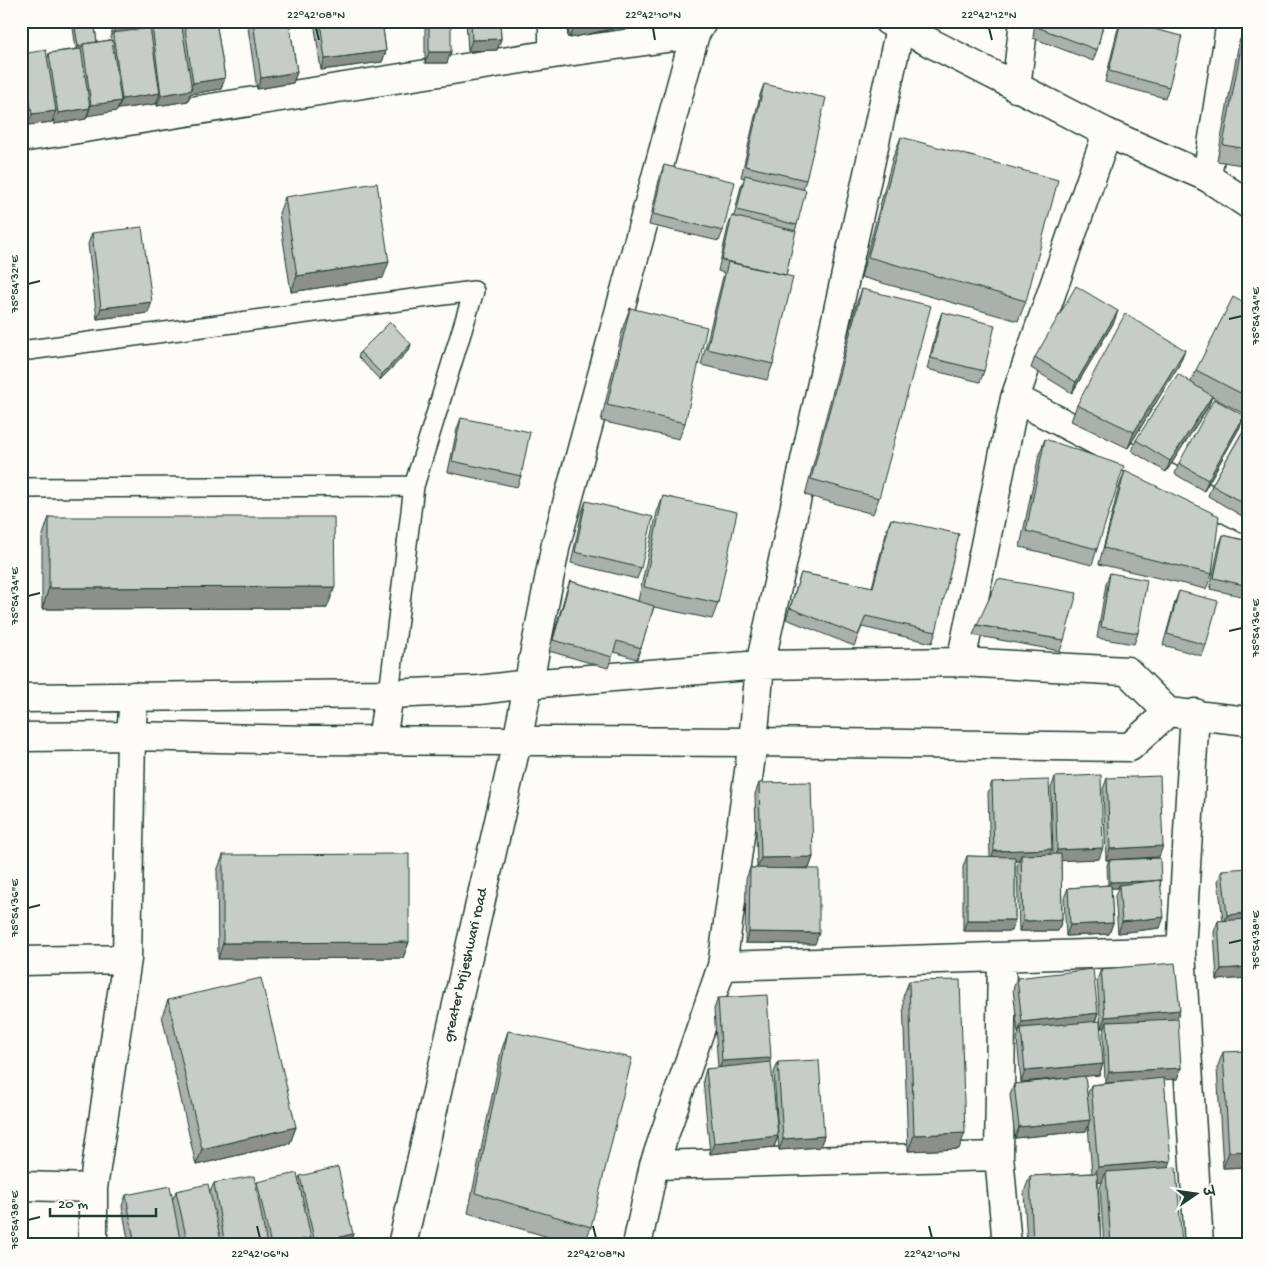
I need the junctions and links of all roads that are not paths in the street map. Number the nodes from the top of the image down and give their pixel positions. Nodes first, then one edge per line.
1 (553, 21) edge
2 (1024, 21) edge
3 (1231, 21) edge
4 (894, 25) edge
5 (699, 28) edge
6 (554, 54) junction
7 (1016, 88) junction
8 (24, 131) edge
9 (1107, 133) junction
10 (1207, 177) junction
11 (1248, 204) edge
12 (21, 351) edge
13 (1015, 398) junction
14 (414, 486) junction
15 (21, 488) edge
16 (1248, 520) edge
17 (961, 662) junction
18 (760, 665) junction
19 (528, 684) junction
20 (389, 694) junction
21 (134, 696) junction
22 (21, 698) edge
23 (1168, 712) junction
24 (1195, 713) junction
25 (1248, 721) edge
26 (130, 736) junction
27 (21, 737) edge
28 (382, 740) junction
29 (517, 742) junction
30 (753, 742) junction
31 (1180, 951) junction
32 (1002, 957) junction
33 (127, 959) junction
34 (21, 961) edge
35 (722, 966) junction
36 (999, 1156) junction
37 (654, 1164) junction
38 (21, 1186) edge
39 (93, 1188) junction
40 (93, 1245) edge
41 (402, 1245) edge
42 (637, 1245) edge
43 (1007, 1245) edge
44 (1199, 1245) edge

1 - 6 street
2 - 7 street
3 - 10 street
4 - 7 street
4 - 18 street
5 - 6 street
5 - 19 street, greater brijeshwari road
6 - 8 street
7 - 9 street
9 - 10 street
9 - 13 street
10 - 11 street
12 - 14 lane
13 - 16 street
13 - 17 street
14 - 15 lane
14 - 20 lane
17 - 18 street
17 - 23 street
18 - 19 street
18 - 30 street
19 - 20 street
19 - 29 street, greater brijeshwari road
20 - 21 street
20 - 28 street
21 - 22 street
21 - 26 street
23 - 24 street
23 - 30 street
24 - 25 street
24 - 31 street
26 - 27 street
26 - 28 street
26 - 33 street
28 - 29 street
29 - 30 street
29 - 41 street, greater brijeshwari road
30 - 35 street
31 - 32 street
31 - 44 street
32 - 35 street
32 - 36 street
33 - 34 street
33 - 39 street
35 - 37 street
36 - 37 street
36 - 43 street
37 - 42 street
38 - 39 street
39 - 40 street

